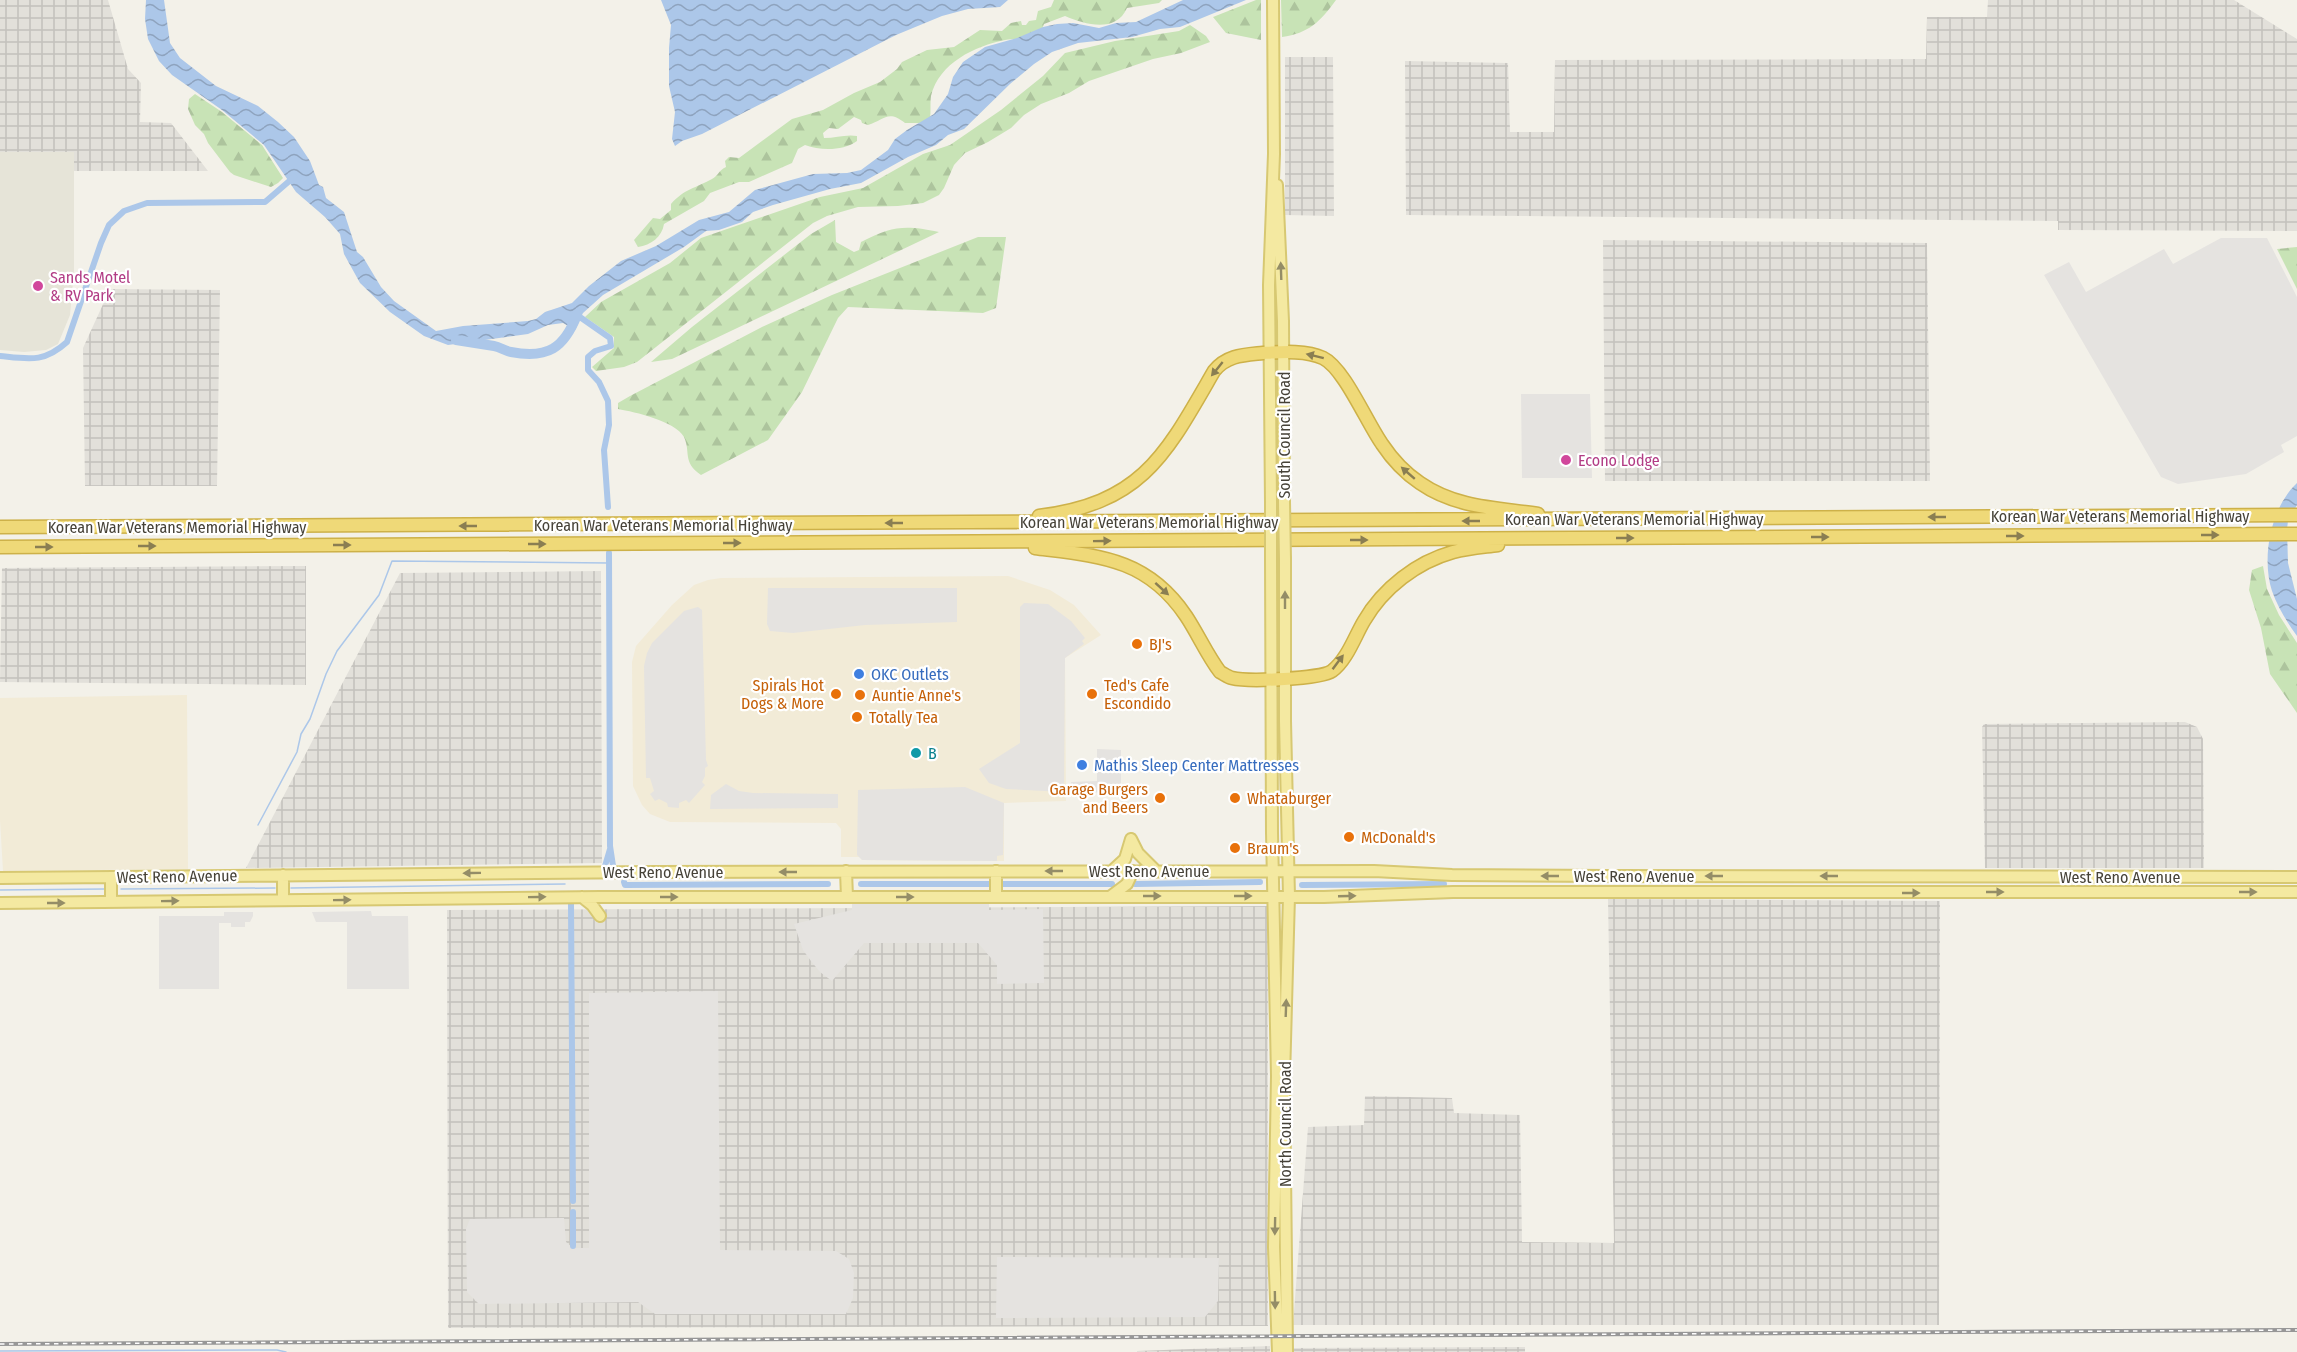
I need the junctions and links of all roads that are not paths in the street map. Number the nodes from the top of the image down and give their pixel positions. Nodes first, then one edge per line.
1 (1273, 0) edge
2 (1274, 154) junction
3 (1270, 353) junction
4 (1283, 353) junction
5 (2297, 515) edge
6 (0, 520) edge
7 (1572, 520) junction
8 (986, 523) junction
9 (0, 528) edge
10 (60, 528) junction
11 (2297, 534) edge
12 (1532, 538) junction
13 (981, 542) junction
14 (0, 547) edge
15 (1272, 678) junction
16 (1286, 678) junction
17 (1272, 723) junction
18 (1285, 741) junction
19 (1272, 766) junction
20 (1286, 766) junction
21 (846, 871) junction
22 (996, 871) junction
23 (1112, 871) junction
24 (1133, 871) junction
25 (1156, 871) junction
26 (1273, 872) junction
27 (1288, 872) junction
28 (283, 875) junction
29 (1452, 875) junction
30 (1609, 876) junction
31 (1937, 876) junction
32 (111, 877) junction
33 (2199, 877) junction
34 (2297, 877) edge
35 (0, 878) edge
36 (1453, 892) junction
37 (1609, 892) junction
38 (1937, 892) junction
39 (2199, 892) junction
40 (2297, 892) edge
41 (1111, 896) junction
42 (1274, 896) junction
43 (1289, 896) junction
44 (582, 897) junction
45 (847, 897) junction
46 (996, 897) junction
47 (283, 900) junction
48 (111, 902) junction
49 (0, 903) edge
50 (600, 916) dead end
51 (1278, 1352) edge
52 (1287, 1352) edge

1 - 2 main road, South Council Road
2 - 3 main road, South Council Road
4 -> 2 main road, South Council Road
3 - 4 highway
3 -> 8 highway
3 - 15 main road, South Council Road, bridge
7 -> 4 highway
16 -> 4 main road, South Council Road, bridge
5 -> 7 highway, Korean War Veterans Memorial Highway
6 - 10 highway
7 -> 8 highway, Korean War Veterans Memorial Highway
8 -> 10 highway, Korean War Veterans Memorial Highway
9 - 10 highway, Korean War Veterans Memorial Highway
12 -> 11 highway, Korean War Veterans Memorial Highway
13 -> 12 highway, Korean War Veterans Memorial Highway
16 -> 12 highway
14 -> 13 highway, Korean War Veterans Memorial Highway
13 -> 15 highway
15 - 16 highway
15 - 17 main road, South Council Road
16 - 18 main road, South Council Road
17 - 18 main road
17 - 19 main road, South Council Road
18 - 20 main road, South Council Road
19 - 20 main road
19 - 26 main road, South Council Road
20 - 27 main road, South Council Road
21 - 22 main road, West Reno Avenue
21 -> 28 main road, West Reno Avenue
21 - 45 main road
23 -> 22 main road, West Reno Avenue
22 - 46 main road
23 - 24 main road, West Reno Avenue
23 - 25 main road
24 - 25 main road, West Reno Avenue
24 - 41 main road
25 - 26 main road, West Reno Avenue
26 - 27 main road, West Reno Avenue
26 - 42 main road, North Council Road
27 - 29 main road, West Reno Avenue
27 - 43 main road, South Council Road
28 - 32 main road, West Reno Avenue
28 - 47 main road
30 -> 29 main road, West Reno Avenue
29 - 36 main road
31 -> 30 main road, West Reno Avenue
30 - 37 main road
31 - 33 main road, West Reno Avenue
31 - 38 main road
32 - 35 main road, West Reno Avenue
32 - 48 main road
33 - 34 main road, West Reno Avenue
33 - 39 main road
36 - 37 main road, West Reno Avenue
43 -> 36 main road, West Reno Avenue
37 -> 38 main road, West Reno Avenue
38 -> 39 main road, West Reno Avenue
39 -> 40 main road, West Reno Avenue
41 -> 42 main road, West Reno Avenue
41 - 46 main road, West Reno Avenue
42 - 43 main road, West Reno Avenue
42 -> 51 main road, North Council Road
52 -> 43 main road, North Council Road
44 -> 45 main road, West Reno Avenue
47 -> 44 main road, West Reno Avenue
44 - 50 main road
45 -> 46 main road, West Reno Avenue
48 -> 47 main road, West Reno Avenue
49 -> 48 main road, West Reno Avenue

